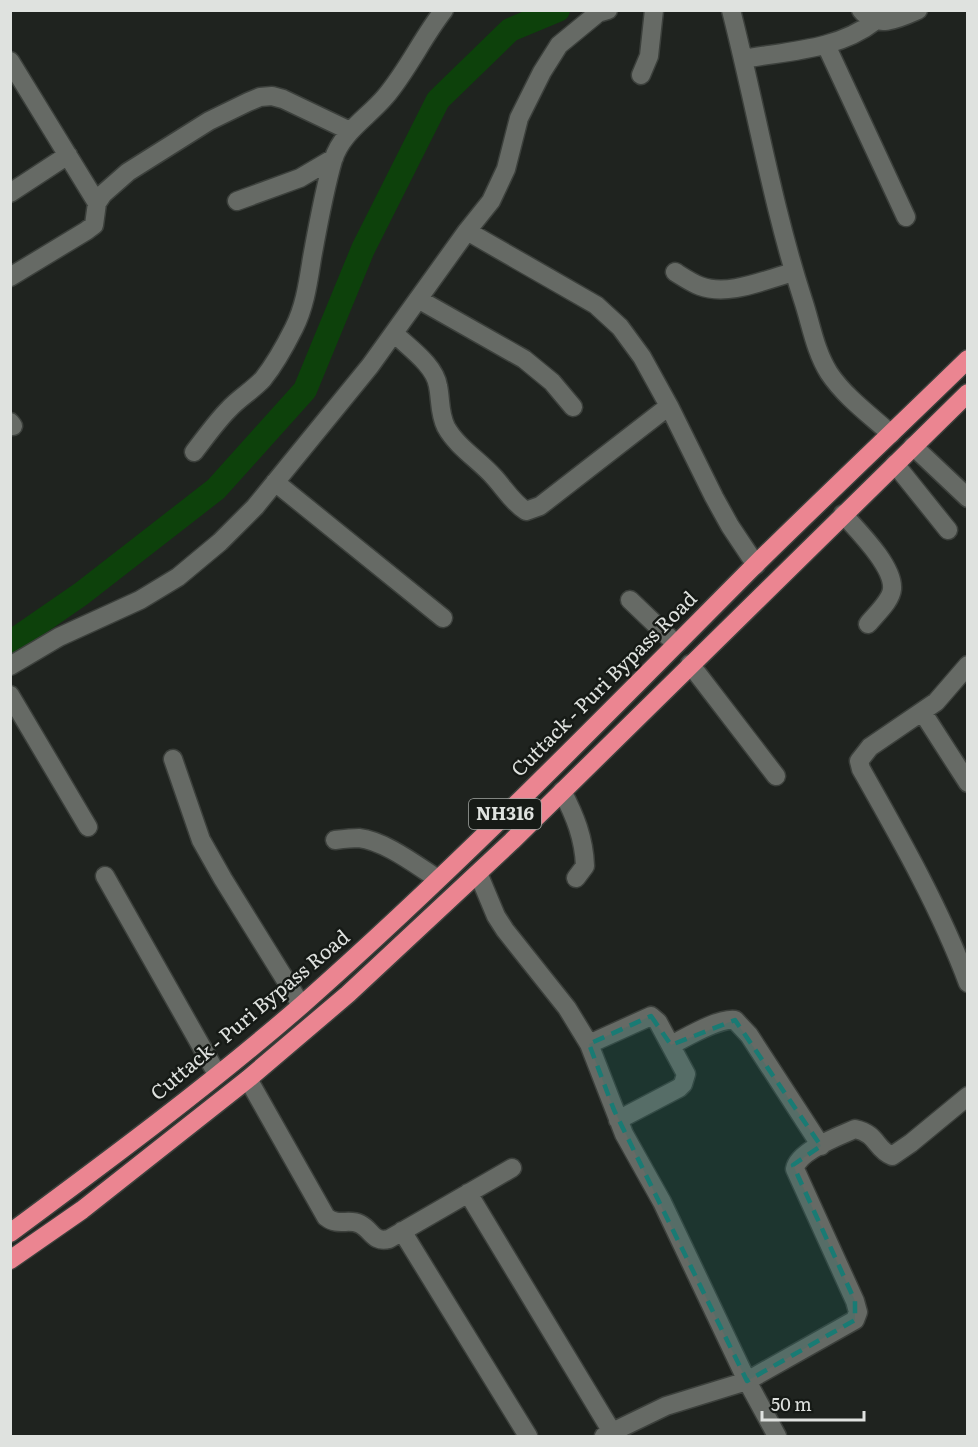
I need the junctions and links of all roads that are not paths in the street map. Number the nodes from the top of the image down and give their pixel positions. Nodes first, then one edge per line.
1 (444, 10) edge
2 (608, 10) edge
3 (654, 10) edge
4 (731, 10) edge
5 (918, 10) edge
6 (868, 16) edge
7 (826, 45) junction
8 (743, 59) junction
9 (13, 71) edge
10 (640, 75) dead end
11 (350, 131) junction
12 (68, 155) junction
13 (334, 158) junction
14 (10, 193) edge
15 (237, 201) dead end
16 (97, 203) junction
17 (906, 217) dead end
18 (468, 231) junction
19 (675, 272) dead end
20 (794, 272) junction
21 (10, 277) edge
22 (418, 299) junction
23 (394, 333) junction
24 (968, 359) edge
25 (968, 393) edge
26 (669, 406) junction
27 (573, 407) dead end
28 (891, 434) junction
29 (913, 446) junction
30 (194, 452) dead end
31 (895, 464) junction
32 (275, 482) junction
33 (968, 498) edge
34 (843, 514) junction
35 (948, 530) dead end
36 (756, 565) junction
37 (630, 600) dead end
38 (443, 618) dead end
39 (868, 624) dead end
40 (676, 644) junction
41 (690, 664) junction
42 (10, 666) edge
43 (968, 666) edge
44 (10, 695) edge
45 (923, 713) junction
46 (173, 759) dead end
47 (776, 776) dead end
48 (968, 783) edge
49 (562, 791) junction
50 (88, 827) dead end
51 (335, 840) dead end
52 (478, 873) junction
53 (105, 876) dead end
54 (576, 878) dead end
55 (438, 879) junction
56 (968, 983) edge
57 (300, 1005) junction
58 (589, 1044) junction
59 (671, 1045) junction
60 (217, 1074) junction
61 (248, 1079) junction
62 (968, 1096) edge
63 (618, 1120) junction
64 (821, 1146) junction
65 (512, 1168) dead end
66 (468, 1193) junction
67 (13, 1226) edge
68 (402, 1231) junction
69 (10, 1260) edge
70 (747, 1381) junction
71 (608, 1434) edge
72 (528, 1437) edge
73 (777, 1437) edge

1 - 11 street
2 - 18 street
3 - 10 street
4 - 8 street
5 - 6 street
6 - 7 street
7 - 8 street
7 - 17 street
8 - 20 street
9 - 12 street
11 - 13 street
11 - 16 street
12 - 14 street
12 - 16 street
13 - 15 street
13 - 30 street
16 - 21 street
18 - 22 street
18 - 26 street
19 - 20 street
20 - 28 street
22 - 23 street
22 - 27 street
23 - 26 street
23 - 32 street
24 - 28 highway, Cuttack - Puri Bypass Road / NH316
25 - 29 highway, NH316
26 - 36 street
28 - 36 highway, Cuttack - Puri Bypass Road / NH316
29 - 31 highway, NH316
29 - 33 street
31 - 34 highway, NH316
31 - 35 street
32 - 38 street
32 - 42 street
34 - 39 street
34 - 41 highway, NH316
36 - 40 highway, Cuttack - Puri Bypass Road / NH316
37 - 40 street
40 - 55 highway, Cuttack - Puri Bypass Road / NH316
41 - 47 street
41 - 49 highway, NH316
43 - 45 street
44 - 50 street
45 - 48 street
45 - 56 street
46 - 57 street
49 - 52 highway, NH316
49 - 54 street
51 - 55 street
52 - 58 street
52 - 61 highway, NH316
53 - 60 street
55 - 57 highway, Cuttack - Puri Bypass Road / NH316
57 - 60 highway, Cuttack - Puri Bypass Road / NH316
58 - 59 street
58 - 63 street
59 - 63 street
59 - 64 street
60 - 67 highway, Cuttack - Puri Bypass Road / NH316
61 - 68 street
61 - 69 highway, NH316
62 - 64 street
63 - 70 street
64 - 70 street
65 - 66 street
66 - 68 street
66 - 71 street
68 - 72 street
70 - 71 street
70 - 73 street

